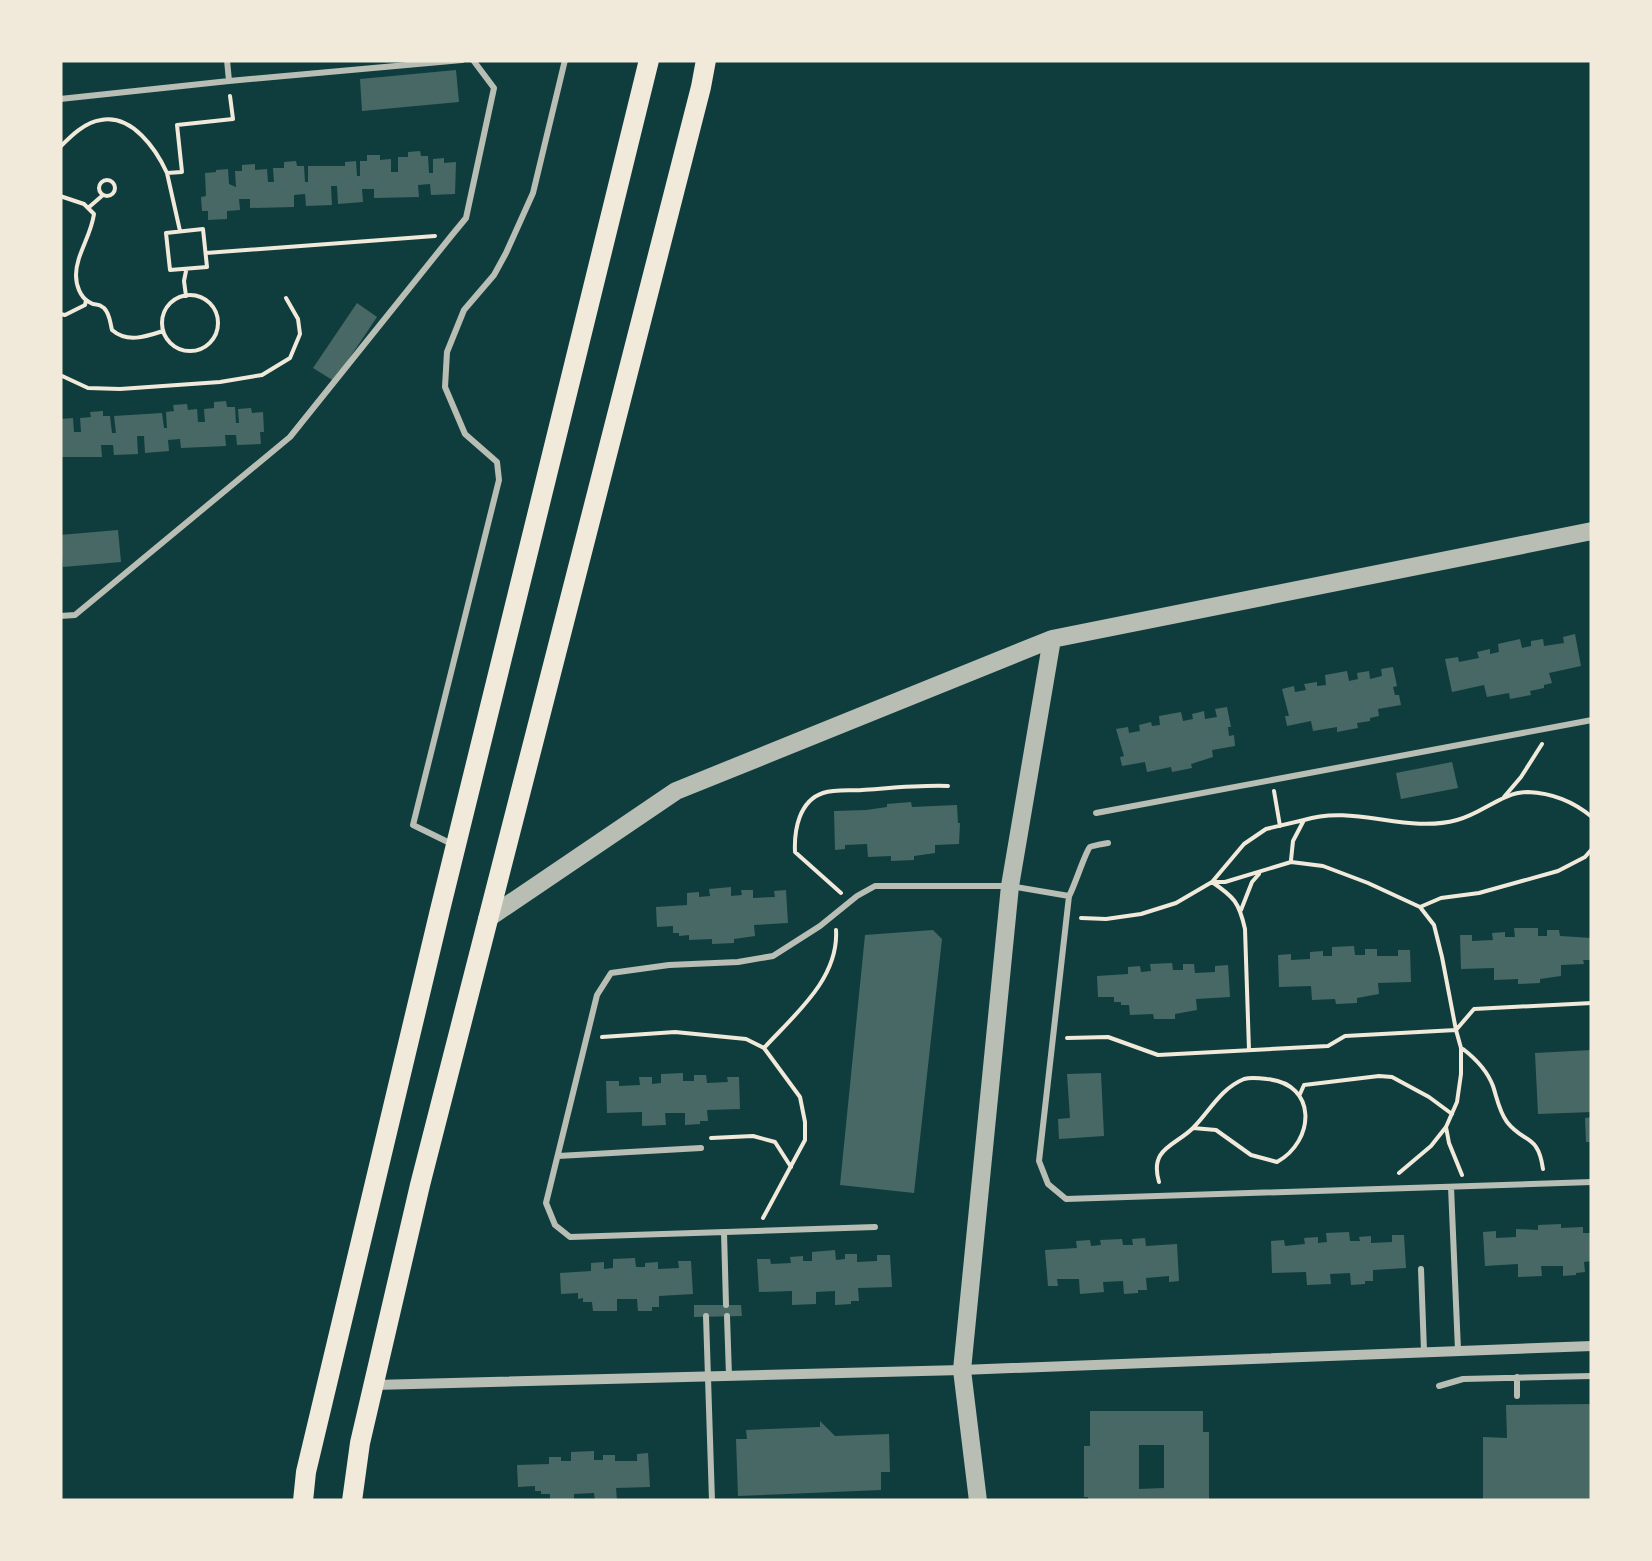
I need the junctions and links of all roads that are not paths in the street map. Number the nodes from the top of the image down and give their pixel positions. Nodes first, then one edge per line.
1 (227, 60) edge
2 (462, 60) edge
3 (473, 60) edge
4 (565, 60) edge
5 (649, 60) edge
6 (706, 60) edge
7 (229, 81) junction
8 (60, 99) edge
9 (1592, 531) edge
10 (60, 616) edge
11 (1052, 639) junction
12 (1592, 720) edge
13 (1096, 813) dead end
14 (1108, 843) dead end
15 (456, 846) junction
16 (1010, 886) junction
17 (1069, 896) junction
18 (487, 919) junction
19 (701, 1148) road end
20 (558, 1156) junction
21 (1592, 1182) edge
22 (1451, 1187) junction
23 (875, 1227) dead end
24 (724, 1232) junction
25 (1421, 1269) dead end
26 (726, 1305) dead end
27 (706, 1316) dead end
28 (727, 1316) dead end
29 (1592, 1346) edge
30 (1458, 1351) junction
31 (1424, 1352) junction
32 (962, 1370) junction
33 (1592, 1376) edge
34 (708, 1377) junction
35 (729, 1377) junction
36 (1517, 1378) junction
37 (374, 1385) junction
38 (1439, 1386) dead end
39 (1517, 1396) dead end
40 (303, 1501) edge
41 (352, 1501) edge
42 (712, 1501) edge
43 (978, 1501) edge

1 - 7 lane
2 - 7 lane
3 - 10 lane
4 - 15 lane
5 - 15 main road
6 - 18 main road
7 - 8 lane
9 - 11 street
11 - 16 street
11 - 18 street
12 - 13 lane
14 - 17 lane
15 - 40 main road
16 - 17 lane
16 - 20 lane
16 - 32 street
17 - 22 lane
18 - 37 main road
19 - 20 lane
20 - 24 lane
21 - 22 lane
22 - 30 lane
23 - 24 lane
24 - 26 lane
25 - 31 lane
27 - 34 lane
28 - 35 lane
29 - 30 street
30 - 31 street
31 - 32 street
32 - 35 street
32 - 43 street
33 - 36 lane
34 - 35 street
34 - 37 street
34 - 42 lane
36 - 38 lane
36 - 39 lane
37 - 41 main road

